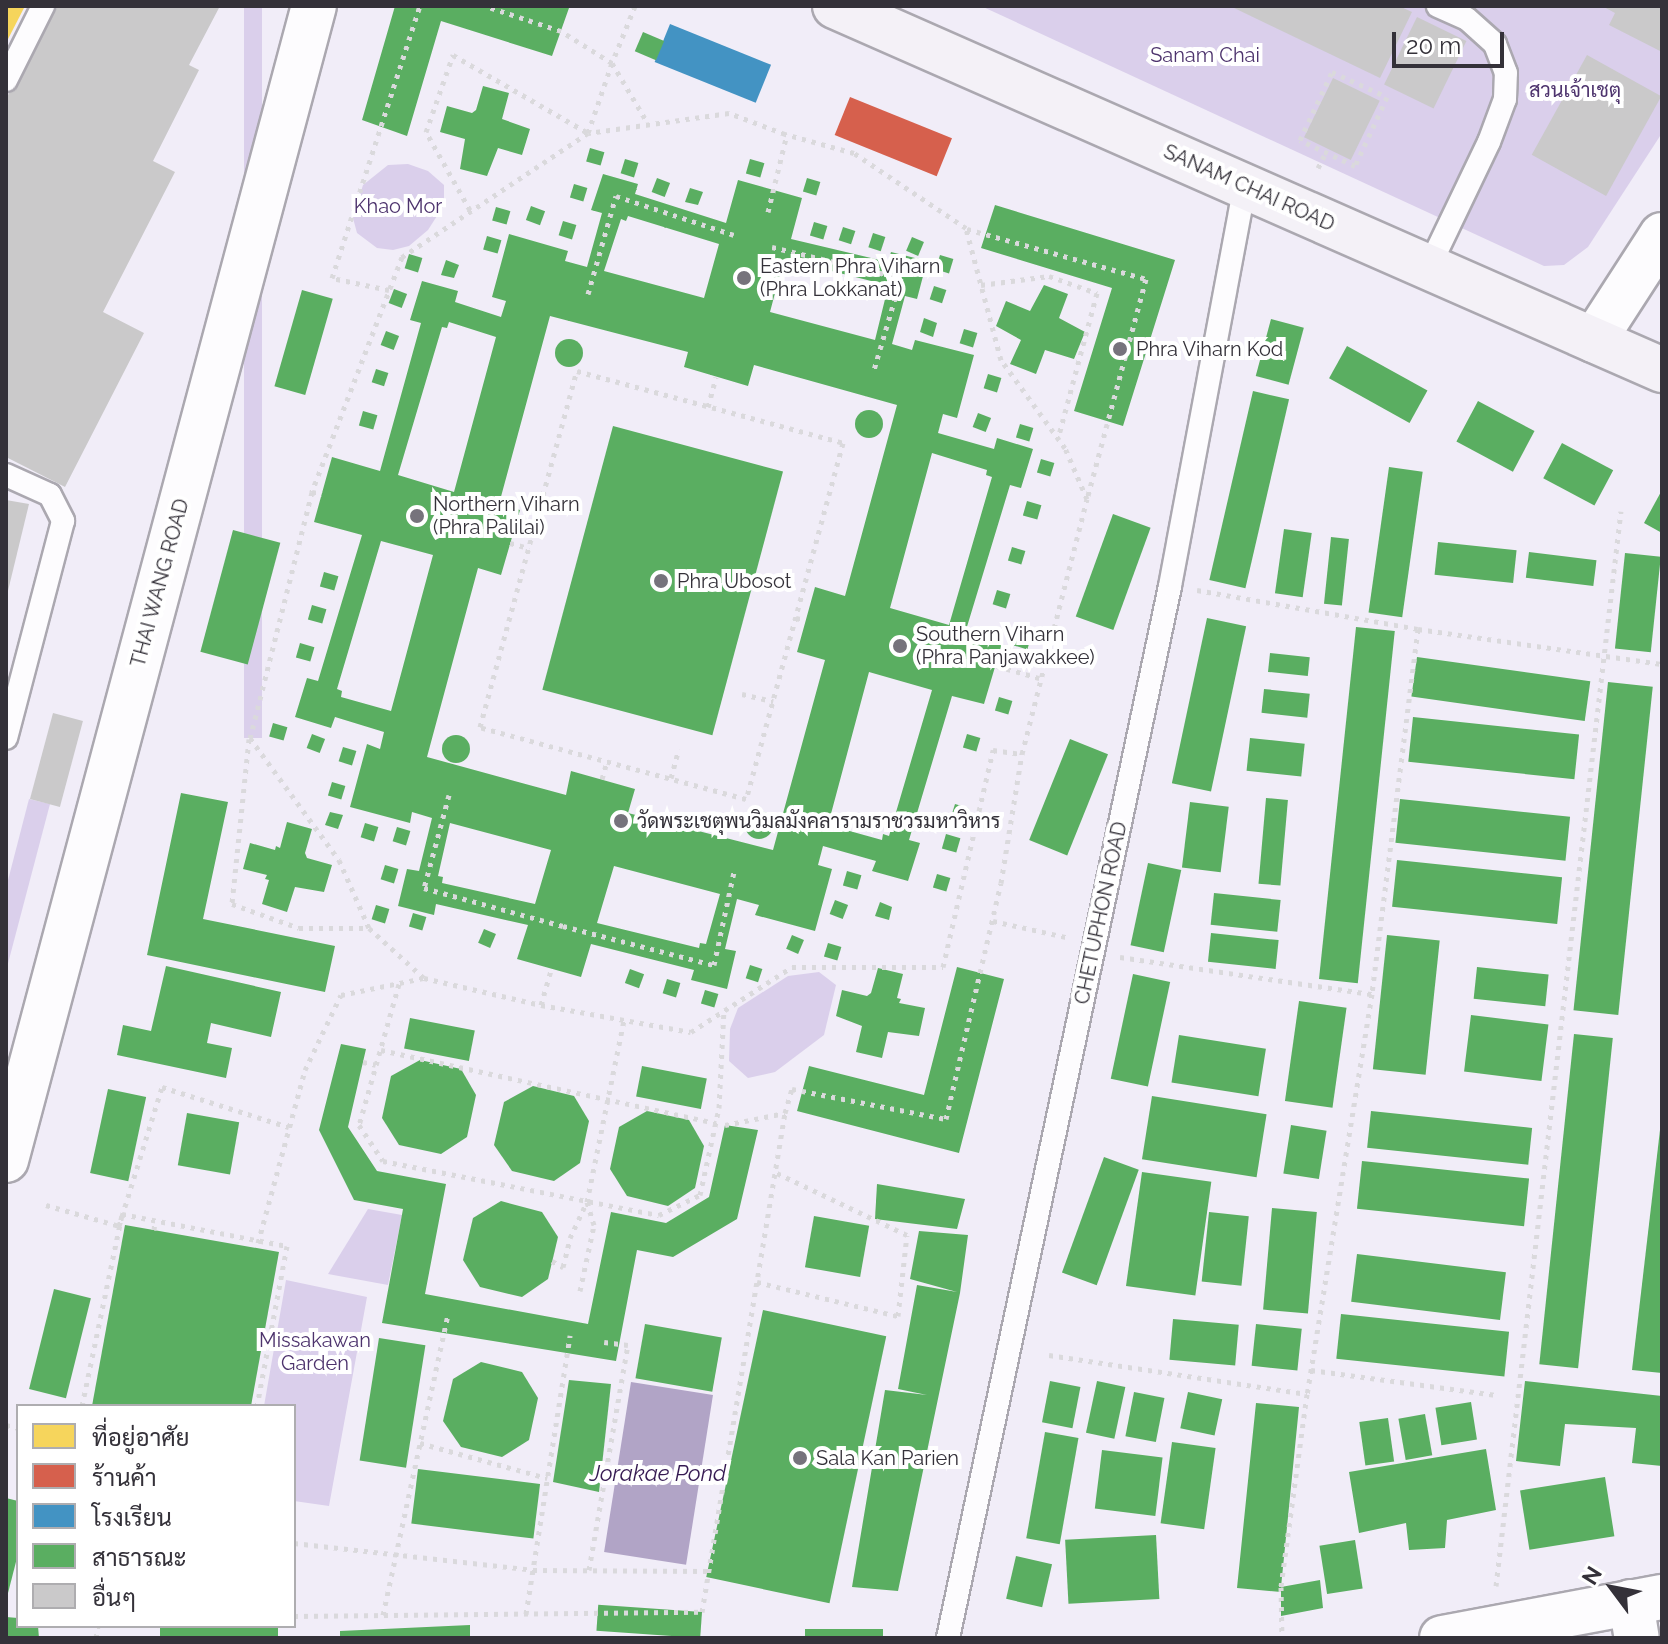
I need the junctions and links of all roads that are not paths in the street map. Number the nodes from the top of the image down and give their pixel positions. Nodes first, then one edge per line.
1 (43, 6) edge
2 (314, 6) edge
3 (835, 6) edge
4 (1438, 6) edge
5 (6, 80) edge
6 (1245, 186) junction
7 (1662, 235) edge
8 (1429, 267) junction
9 (1594, 340) junction
10 (1662, 370) edge
11 (6, 475) edge
12 (6, 738) edge
13 (6, 1160) edge
14 (1643, 1612) edge
15 (1451, 1637) edge
16 (948, 1638) edge

1 - 5 lane
2 - 13 street, THAI WANG ROAD
3 - 6 main road, SANAM CHAI ROAD
4 - 8 lane
6 - 8 main road, SANAM CHAI ROAD
6 - 16 lane, CHETUPHON ROAD
7 - 9 street
8 - 9 main road, SANAM CHAI ROAD
9 - 10 main road, SANAM CHAI ROAD
11 - 12 lane
14 - 15 street

